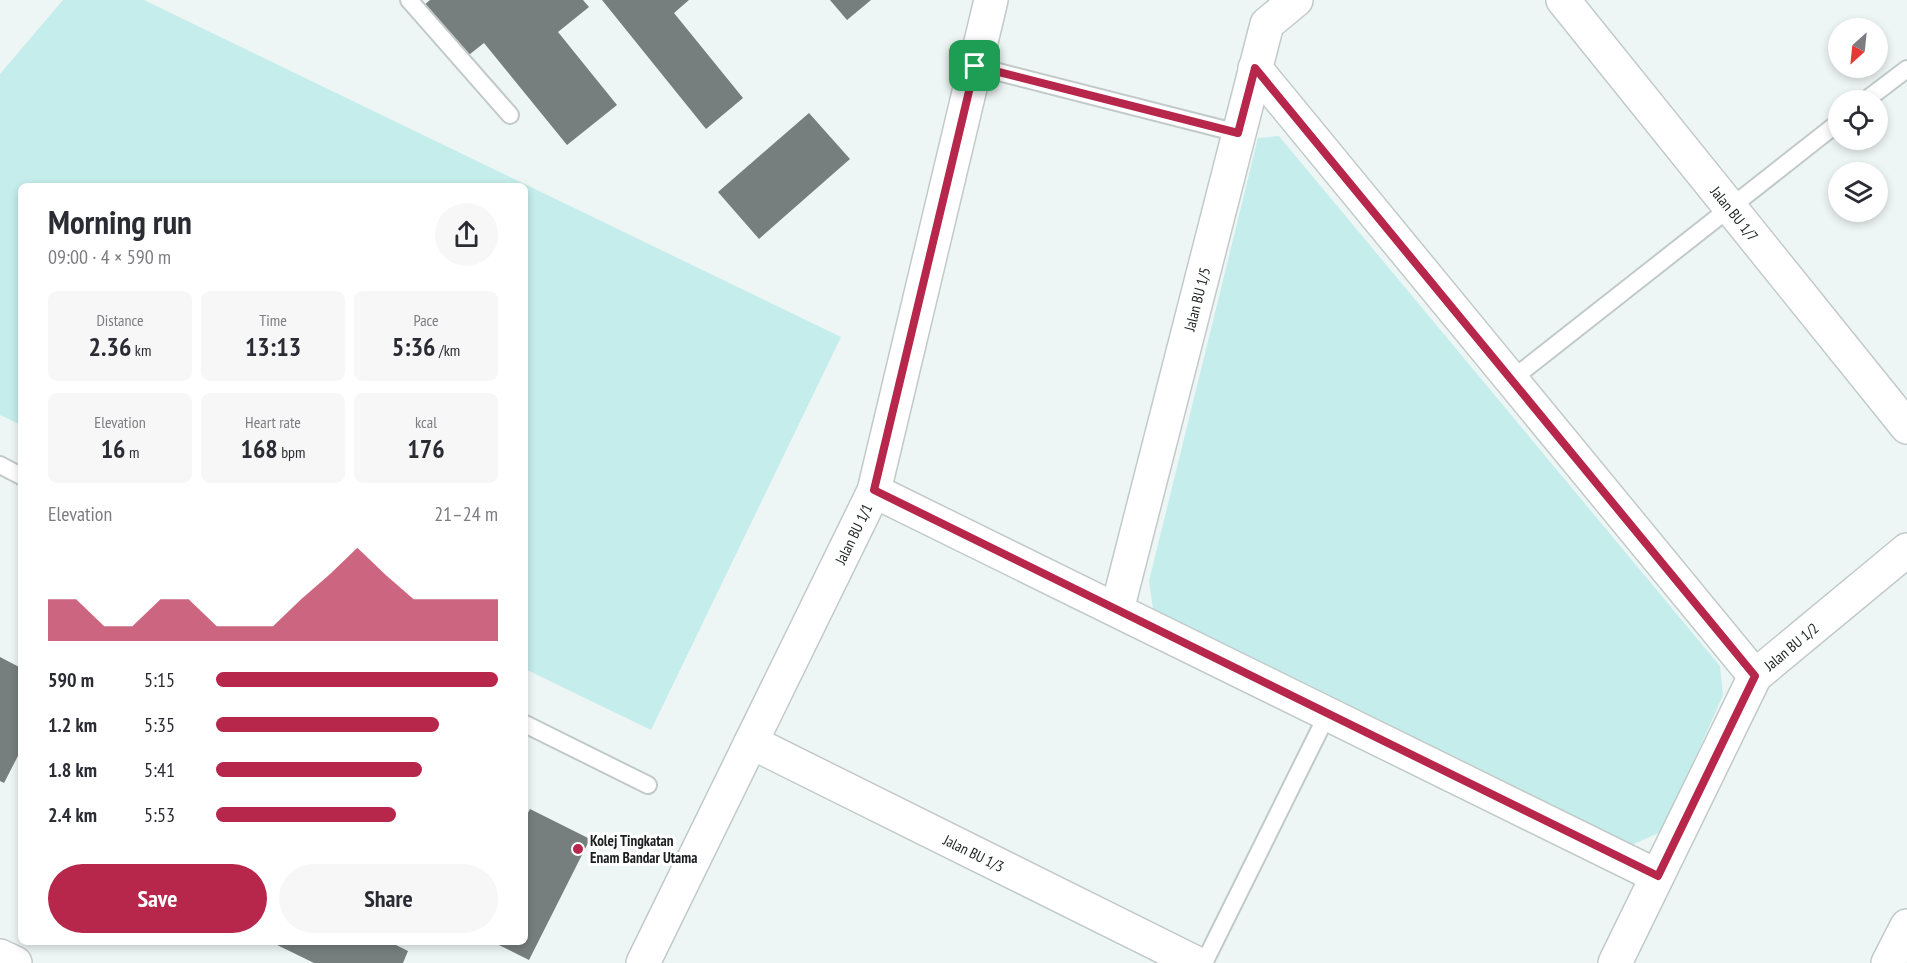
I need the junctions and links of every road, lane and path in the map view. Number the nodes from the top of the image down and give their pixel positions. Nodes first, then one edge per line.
1 (409, 0) edge
2 (991, 0) edge
3 (1296, 0) edge
4 (1563, 0) edge
5 (975, 66) junction
6 (1255, 68) junction
7 (1907, 69) edge
8 (1879, 90) edge
9 (510, 115) dead end
10 (1828, 131) edge
11 (1238, 133) junction
12 (1731, 207) junction
13 (1511, 380) junction
14 (1907, 427) edge
15 (0, 465) edge
16 (18, 474) edge
17 (874, 490) junction
18 (1907, 550) edge
19 (1117, 610) junction
20 (1755, 676) junction
21 (1328, 713) junction
22 (528, 725) edge
23 (751, 742) junction
24 (648, 785) dead end
25 (1658, 876) junction
26 (1907, 926) edge
27 (0, 956) edge
28 (15, 963) edge
29 (643, 963) edge
30 (1196, 963) edge
31 (1204, 963) edge
32 (1615, 963) edge
33 (1888, 963) edge

1 - 9 lane
2 - 5 street, Jalan BU 1/1
3 - 6 street, Jalan BU 1/5
4 - 12 street, Jalan BU 1/7
5 - 11 lane
5 - 17 street, Jalan BU 1/1
6 - 11 street, Jalan BU 1/5
6 - 13 street
7 - 8 lane
10 - 12 lane
11 - 19 street, Jalan BU 1/5
12 - 13 lane
12 - 14 street, Jalan BU 1/7
13 - 20 street
15 - 16 lane
17 - 19 street
17 - 23 street, Jalan BU 1/1
18 - 20 street, Jalan BU 1/2
19 - 21 street
20 - 25 street, Jalan BU 1/2
21 - 25 street
21 - 31 lane
22 - 24 lane
23 - 29 street, Jalan BU 1/1
23 - 30 street, Jalan BU 1/3
25 - 32 street, Jalan BU 1/2
26 - 33 street
27 - 28 street

